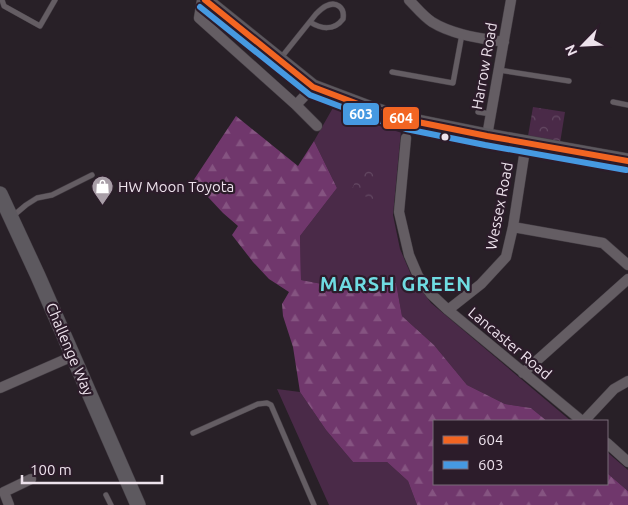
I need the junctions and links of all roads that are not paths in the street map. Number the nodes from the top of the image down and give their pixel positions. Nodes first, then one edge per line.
1 (2, 0) edge
2 (55, 0) edge
3 (204, 0) edge
4 (409, 0) edge
5 (511, 0) edge
6 (310, 22) junction
7 (462, 33) junction
8 (504, 42) junction
9 (280, 59) junction
10 (499, 70) junction
11 (392, 72) dead end
12 (569, 81) dead end
13 (313, 87) junction
14 (614, 102) dead end
15 (296, 105) junction
16 (628, 105) edge
17 (478, 112) dead end
18 (491, 115) junction
19 (318, 126) dead end
20 (487, 136) junction
21 (406, 138) dead end
22 (526, 143) junction
23 (628, 161) edge
24 (92, 175) dead end
25 (0, 194) edge
26 (10, 218) junction
27 (513, 227) junction
28 (628, 265) edge
29 (628, 279) edge
30 (448, 310) junction
31 (73, 356) junction
32 (523, 373) junction
33 (628, 381) edge
34 (0, 388) edge
35 (582, 420) edge
36 (584, 420) edge
37 (193, 433) dead end
38 (608, 444) edge
39 (628, 462) edge
40 (31, 479) dead end
41 (2, 493) edge
42 (106, 495) dead end
43 (9, 505) edge
44 (111, 505) edge
45 (138, 505) edge
46 (314, 505) edge

1 - 2 lane
3 - 9 street
3 - 15 street
4 - 7 street
5 - 8 street, Harrow Road
6 - 6 lane
6 - 9 lane
7 - 8 street
7 - 11 lane
8 - 10 street, Harrow Road
9 - 13 street
10 - 12 lane
10 - 18 street, Harrow Road
13 - 15 street
13 - 20 street
14 - 16 lane
15 - 19 street
17 - 18 lane
18 - 20 street, Harrow Road
20 - 22 street
21 - 30 street, Lancaster Road
22 - 23 street
22 - 27 street, Wessex Road
24 - 26 lane
25 - 26 street, Challenge Way
26 - 31 street, Challenge Way
27 - 28 street
27 - 30 street, Wessex Road
29 - 32 street
30 - 32 street, Lancaster Road
31 - 34 street
31 - 45 street, Challenge Way
32 - 35 street, Lancaster Road
33 - 36 street
37 - 46 lane
38 - 39 street
40 - 41 street
41 - 43 street
42 - 44 lane

